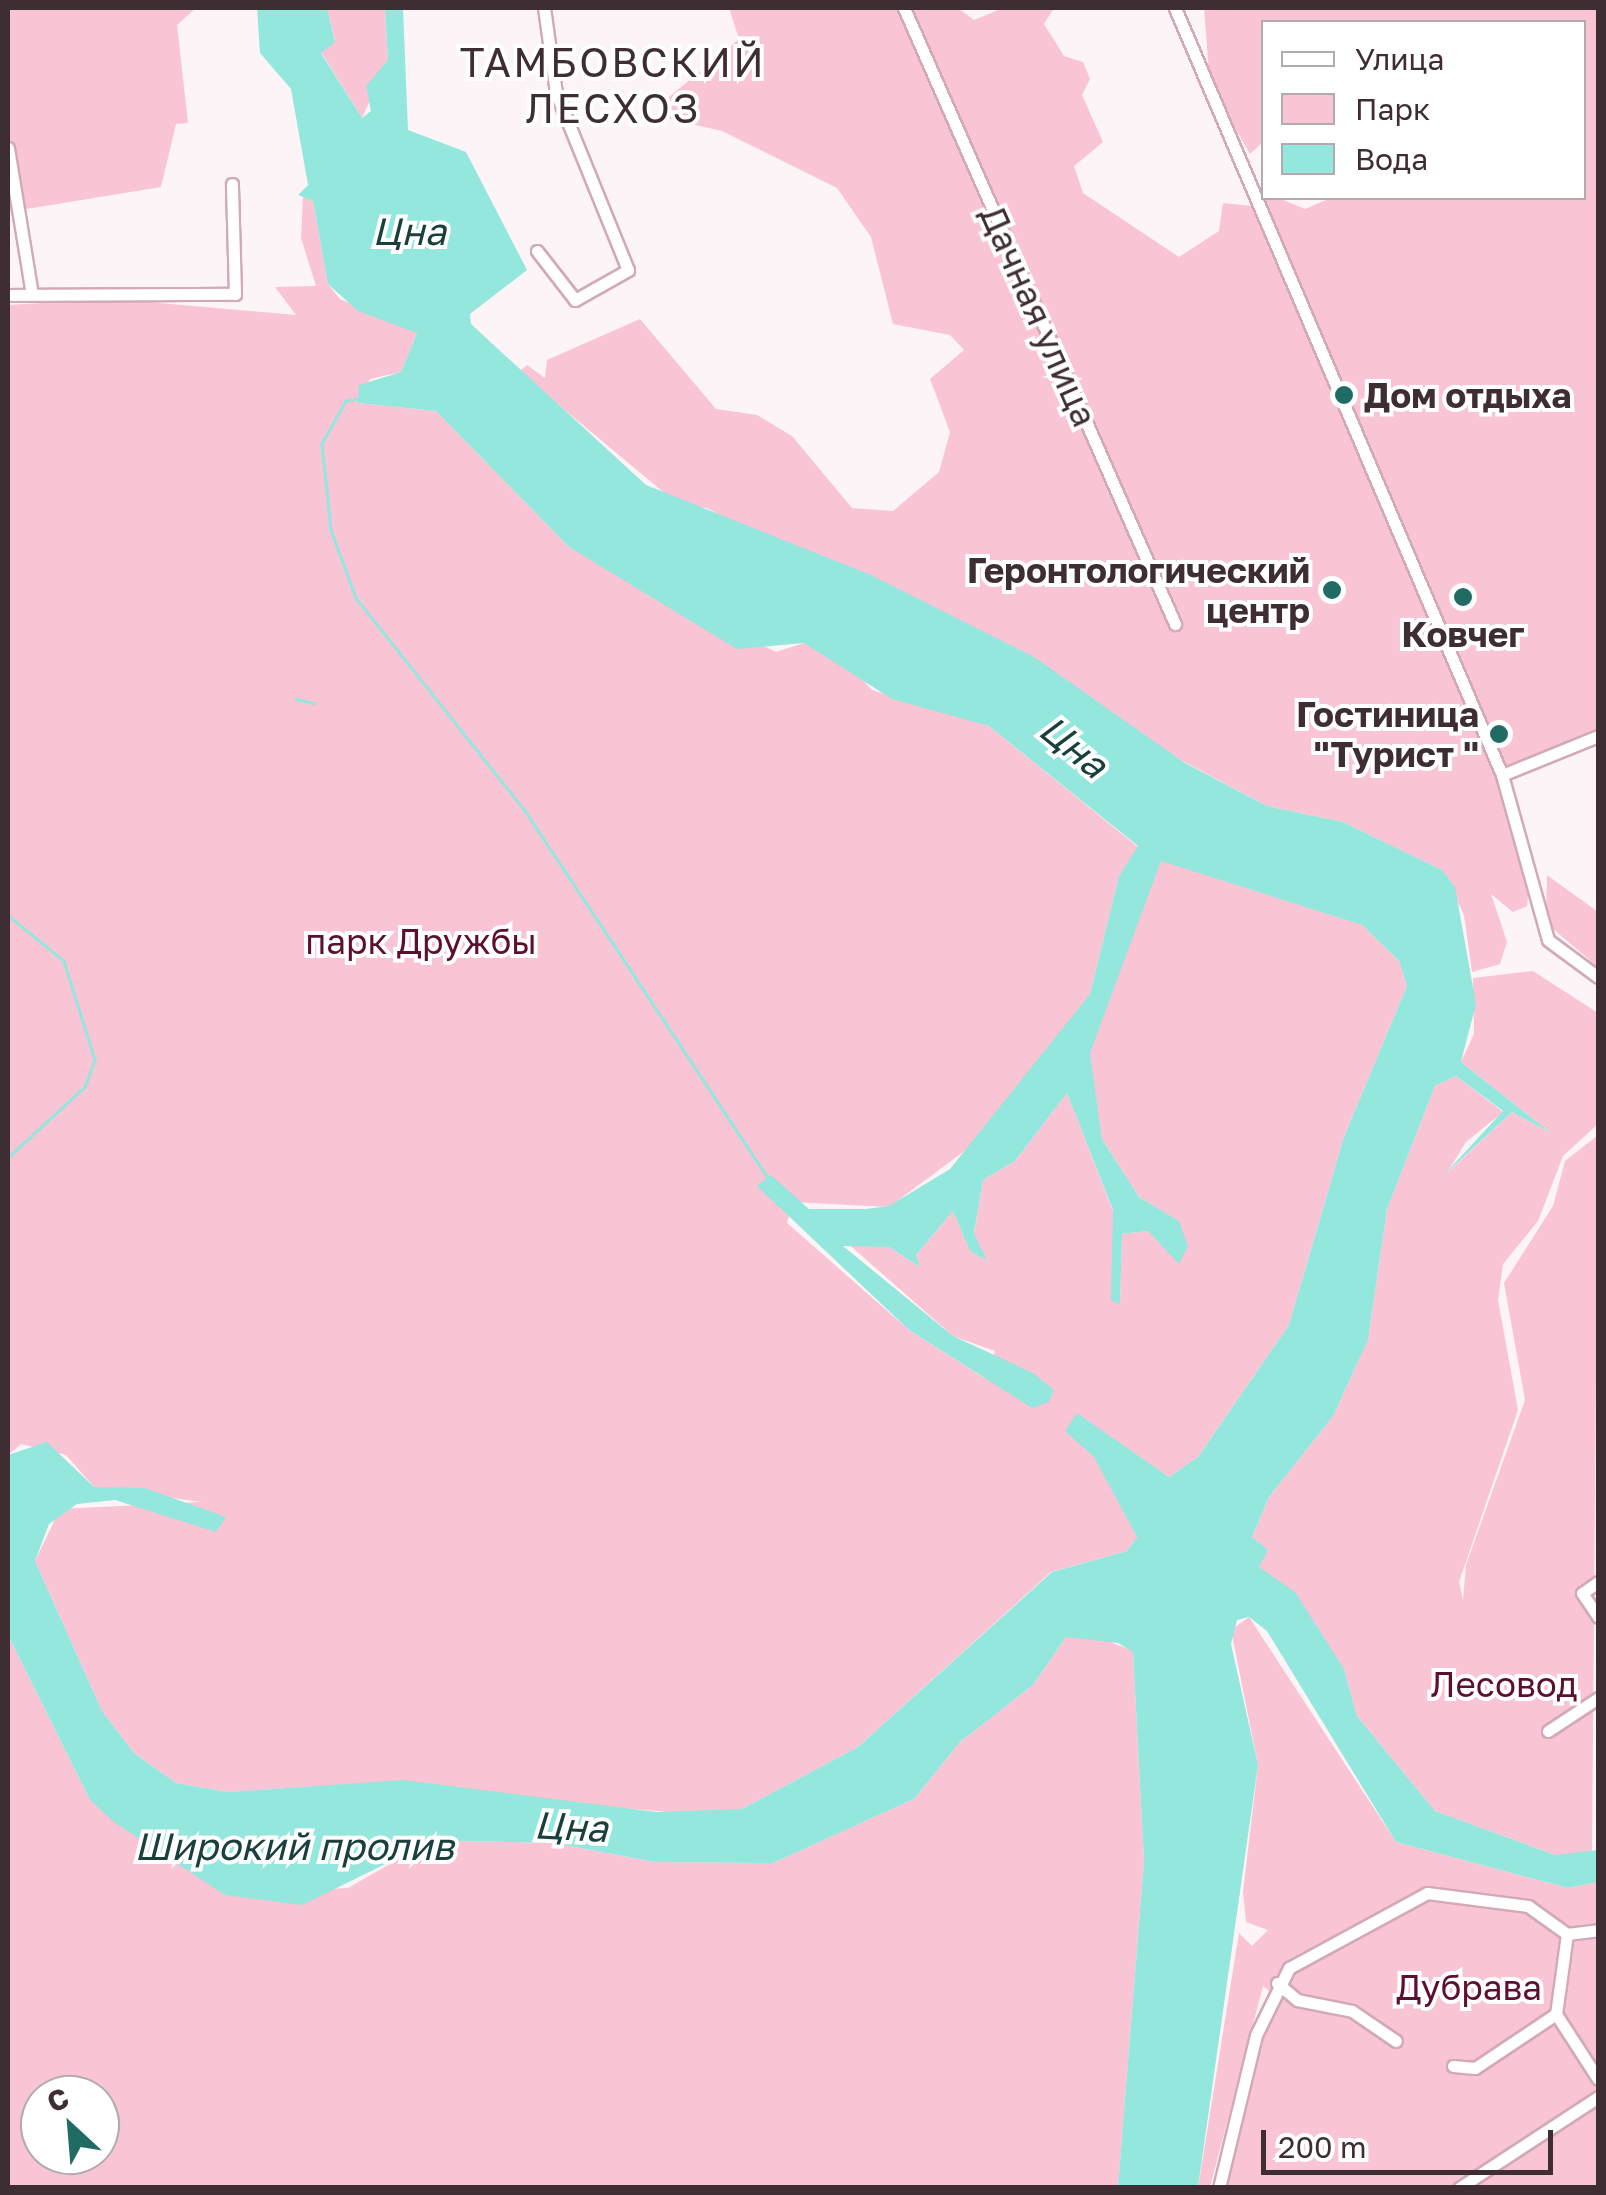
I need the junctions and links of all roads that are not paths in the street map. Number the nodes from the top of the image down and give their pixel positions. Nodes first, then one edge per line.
1 (544, 8) edge
2 (904, 8) edge
3 (1175, 8) edge
4 (8, 148) edge
5 (232, 184) dead end
6 (537, 251) dead end
7 (32, 294) junction
8 (8, 295) edge
9 (1175, 624) dead end
10 (1598, 736) edge
11 (1502, 775) junction
12 (1598, 977) edge
13 (1598, 1582) edge
14 (1598, 1617) edge
15 (1598, 1698) edge
16 (1548, 1731) dead end
17 (1598, 1930) edge
18 (1567, 1934) junction
19 (1277, 1984) junction
20 (1556, 2014) junction
21 (1396, 2040) dead end
22 (1453, 2066) dead end
23 (1598, 2079) edge
24 (1598, 2097) edge
25 (1219, 2188) edge
26 (1459, 2188) edge

1 - 6 street
2 - 9 street, Дачная улица
3 - 11 street
4 - 7 street
5 - 7 street
7 - 8 street
10 - 11 street
11 - 12 street
13 - 14 street
15 - 16 street
17 - 18 street
18 - 19 street
18 - 20 street
19 - 21 street
19 - 25 street
20 - 22 street
20 - 23 street
24 - 26 street

